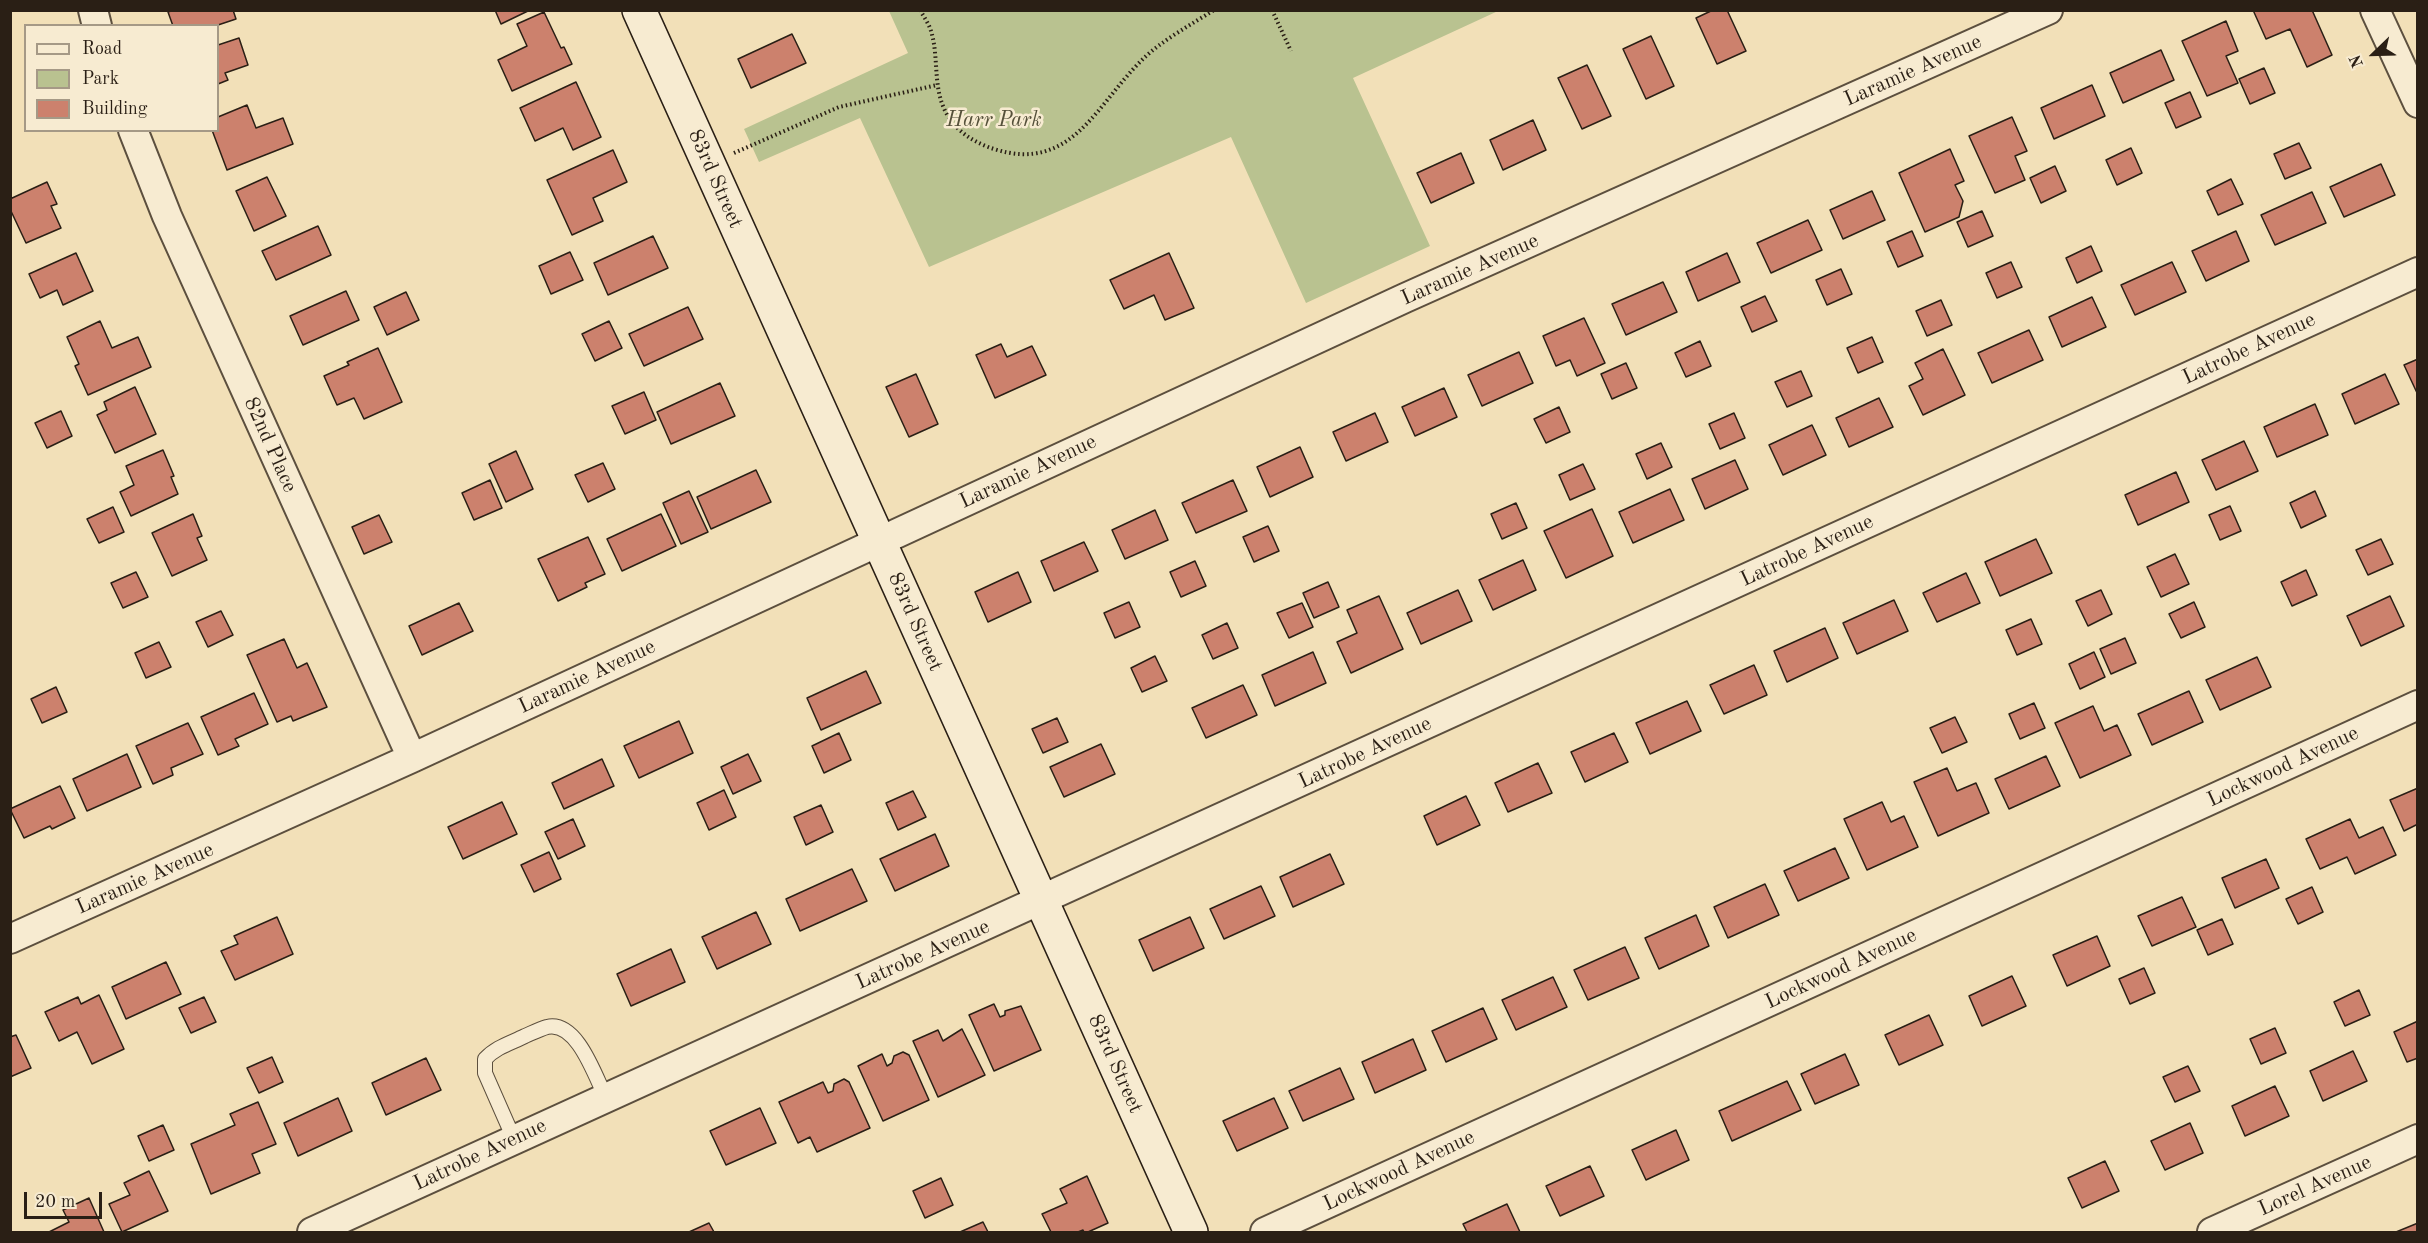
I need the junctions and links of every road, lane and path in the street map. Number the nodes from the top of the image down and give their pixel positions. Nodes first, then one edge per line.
1 (639, 10) edge
2 (920, 10) edge
3 (1214, 10) edge
4 (1272, 10) edge
5 (2048, 10) edge
6 (2375, 10) edge
7 (1291, 51) dead end
8 (937, 85) junction
9 (2418, 103) edge
10 (134, 132) edge
11 (708, 164) junction
12 (2418, 272) edge
13 (878, 541) junction
14 (2418, 705) edge
15 (412, 758) junction
16 (1041, 901) junction
17 (10, 939) edge
18 (606, 1098) junction
19 (2418, 1139) edge
20 (514, 1140) junction
21 (312, 1233) edge
22 (1191, 1233) edge
23 (1265, 1233) edge
24 (2212, 1233) edge

1 - 11 street, 83rd Street
2 - 8 path
3 - 8 path
4 - 7 path
5 - 13 street, Laramie Avenue
6 - 9 street
8 - 11 path
10 - 15 street, 82nd Place
11 - 13 street, 83rd Street
12 - 16 street, Latrobe Avenue
13 - 15 street, Laramie Avenue
13 - 16 street, 83rd Street
14 - 23 street, Lockwood Avenue
15 - 17 street, Laramie Avenue
16 - 18 street, Latrobe Avenue
16 - 22 street, 83rd Street
18 - 20 street, Latrobe Avenue
18 - 20 lane
19 - 24 street, Lorel Avenue
20 - 21 street, Latrobe Avenue

